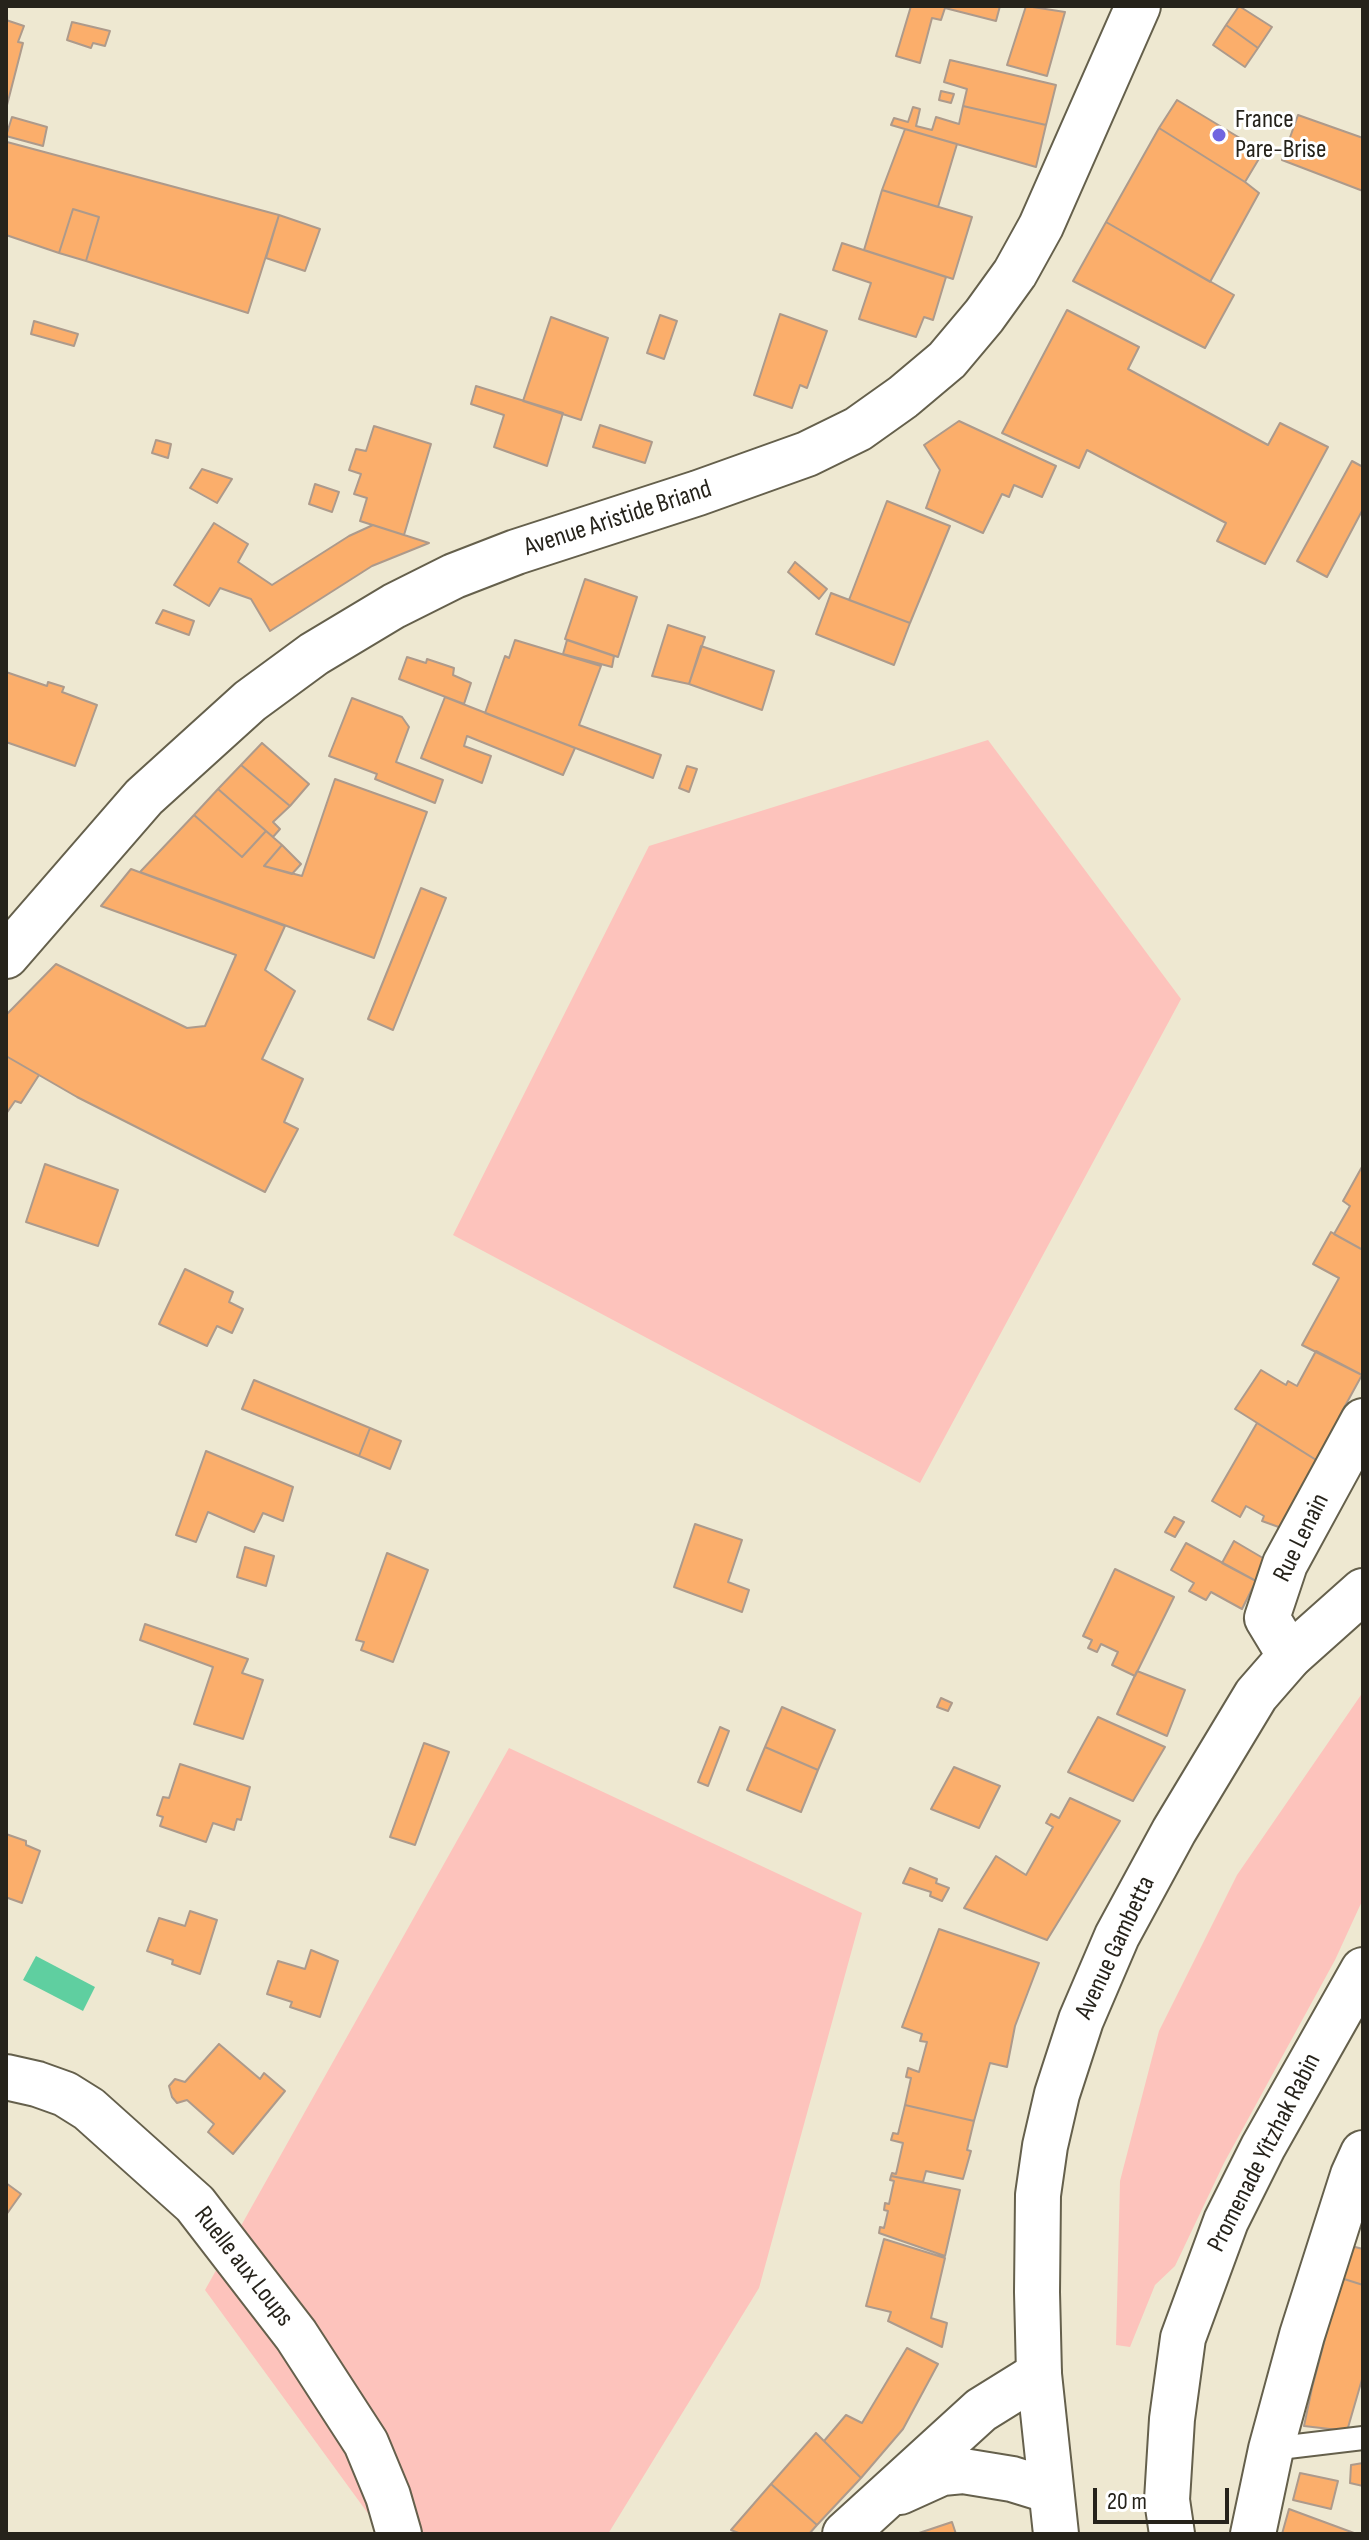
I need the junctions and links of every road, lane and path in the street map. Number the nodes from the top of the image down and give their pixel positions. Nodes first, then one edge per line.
1 (1136, 8) edge
2 (6, 956) edge
3 (1363, 1421) edge
4 (1363, 1591) edge
5 (1290, 1656) junction
6 (1363, 1970) edge
7 (6, 2077) edge
8 (1363, 2153) edge
9 (1039, 2374) junction
10 (1363, 2438) edge
11 (1271, 2449) junction
12 (1051, 2491) junction
13 (880, 2502) junction
14 (399, 2534) edge
15 (845, 2534) edge
16 (1056, 2534) edge
17 (1172, 2534) edge
18 (1253, 2534) edge

1 - 2 street, Avenue Aristide Briand
3 - 5 street, Rue Lenain
4 - 5 street, Avenue Gambetta
5 - 9 street, Avenue Gambetta
6 - 17 street, Promenade Yitzhak Rabin
7 - 14 street, Ruelle aux Loups
8 - 11 street
9 - 12 street, Avenue Gambetta
9 - 13 street
10 - 11 lane
11 - 18 street
12 - 13 street
12 - 16 street, Avenue Gambetta
13 - 15 street

